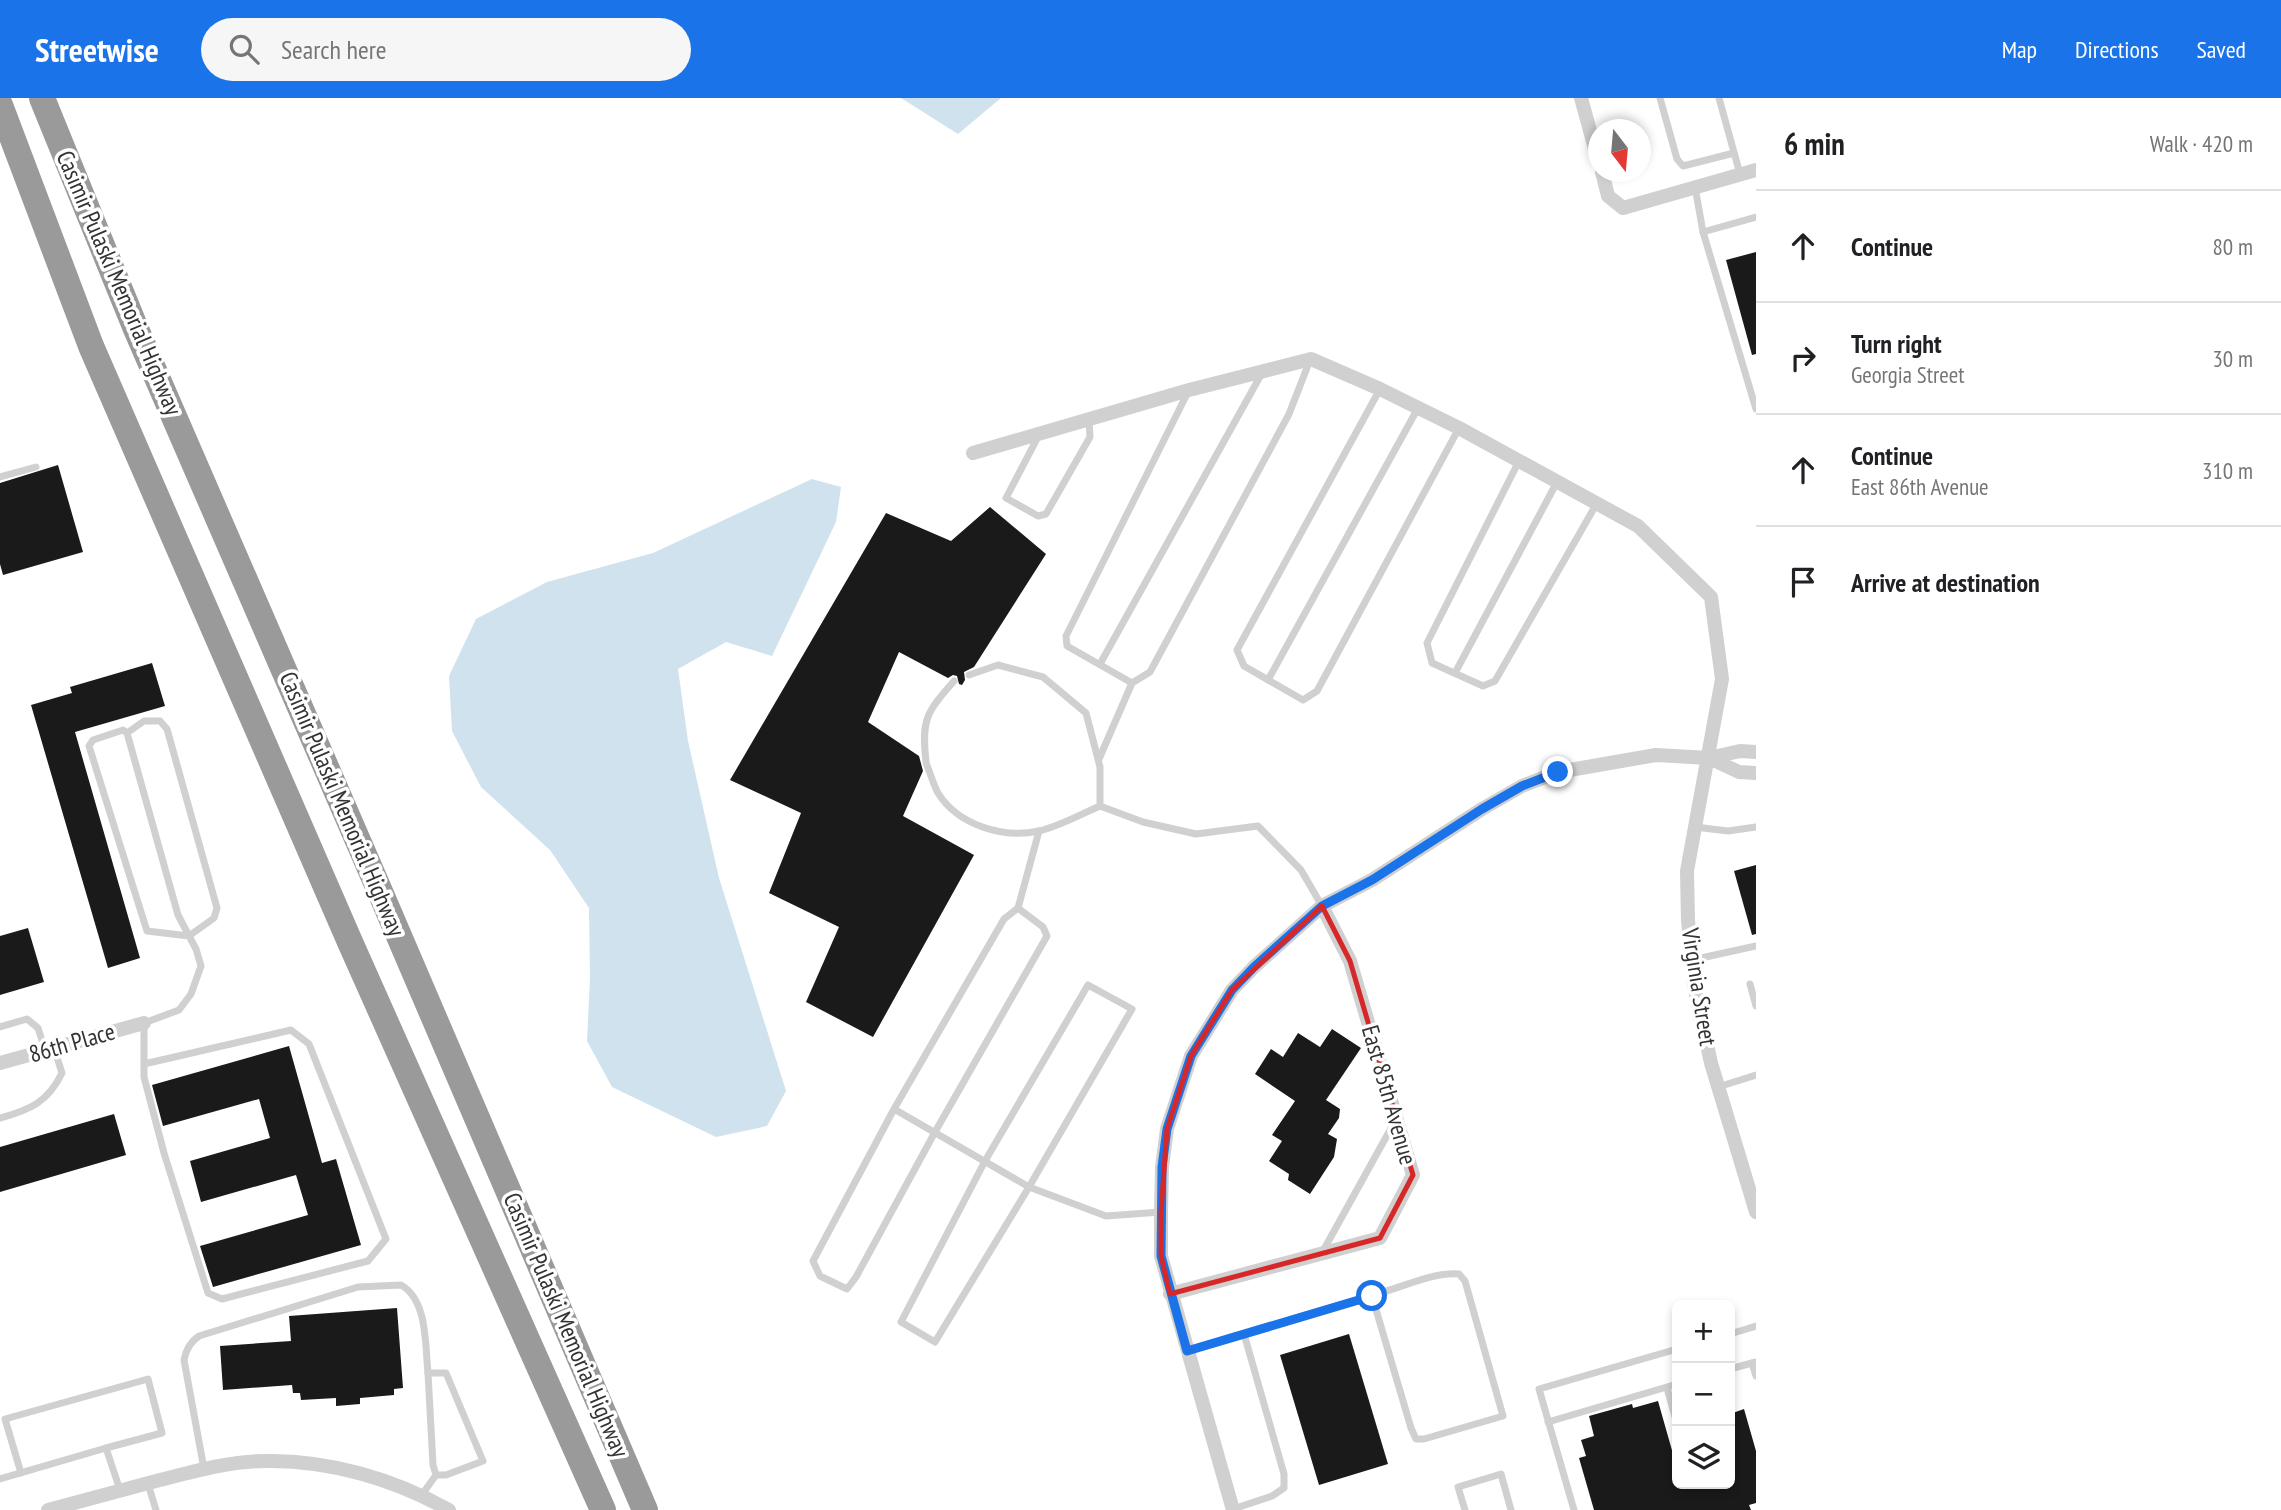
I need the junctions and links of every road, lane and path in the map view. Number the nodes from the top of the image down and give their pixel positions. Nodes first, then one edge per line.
1 (42, 98) edge
2 (1581, 98) edge
3 (1660, 98) edge
4 (1719, 98) edge
5 (0, 105) edge
6 (1588, 124) edge
7 (1734, 153) junction
8 (1756, 170) edge
9 (1740, 174) junction
10 (1604, 182) edge
11 (1695, 187) junction
12 (1756, 217) edge
13 (1703, 232) junction
14 (1311, 359) junction
15 (1262, 372) junction
16 (1380, 389) junction
17 (1189, 390) junction
18 (1418, 408) junction
19 (1756, 409) edge
20 (1089, 420) junction
21 (1458, 428) junction
22 (1039, 434) junction
23 (973, 453) dead end
24 (1519, 461) junction
25 (36, 467) dead end
26 (0, 477) edge
27 (1558, 482) junction
28 (1598, 503) junction
29 (1100, 664) junction
30 (1455, 673) junction
31 (969, 675) dead end
32 (1268, 680) junction
33 (954, 681) dead end
34 (1132, 683) junction
35 (127, 733) junction
36 (1756, 752) edge
37 (1709, 758) junction
38 (1098, 760) junction
39 (1756, 773) edge
40 (1100, 806) junction
41 (1695, 827) junction
42 (1756, 827) edge
43 (1039, 831) junction
44 (1322, 906) junction
45 (1018, 908) junction
46 (189, 936) junction
47 (1756, 946) edge
48 (1692, 961) junction
49 (1750, 984) dead end
50 (1756, 1006) edge
51 (144, 1023) junction
52 (0, 1027) edge
53 (50, 1049) junction
54 (0, 1063) edge
55 (144, 1064) junction
56 (1756, 1075) edge
57 (1717, 1087) junction
58 (894, 1109) junction
59 (1396, 1117) junction
60 (0, 1118) edge
61 (935, 1132) junction
62 (985, 1161) junction
63 (1029, 1187) junction
64 (1161, 1212) junction
65 (1756, 1212) edge
66 (1322, 1253) junction
67 (1170, 1294) junction
68 (1372, 1296) junction
69 (1756, 1326) edge
70 (1735, 1332) edge
71 (1244, 1334) junction
72 (1672, 1350) edge
73 (1187, 1351) junction
74 (1754, 1362) edge
75 (1735, 1368) edge
76 (428, 1373) junction
77 (1756, 1376) edge
78 (1672, 1386) edge
79 (1667, 1388) junction
80 (1672, 1406) edge
81 (1548, 1422) junction
82 (106, 1448) junction
83 (204, 1468) junction
84 (21, 1473) junction
85 (436, 1475) junction
86 (0, 1479) edge
87 (148, 1483) junction
88 (120, 1491) junction
89 (425, 1497) junction
90 (1233, 1509) edge
91 (48, 1510) edge
92 (156, 1510) edge
93 (449, 1510) edge
94 (603, 1510) edge
95 (645, 1510) edge
96 (1465, 1510) edge
97 (1511, 1510) edge
98 (1574, 1510) edge

1 - 95 highway, Casimir Pulaski Memorial Highway
2 - 6 street
3 - 7 lane
4 - 7 lane
5 - 94 highway, Casimir Pulaski Memorial Highway
7 - 9 lane
8 - 9 street
9 - 11 street
10 - 11 street
11 - 13 lane
12 - 13 lane
13 - 19 lane
14 - 15 street
14 - 16 street, Virginia Street
14 - 34 lane
15 - 17 street
15 - 29 lane
16 - 18 street, Virginia Street
16 - 32 lane
17 - 20 street
17 - 29 lane
18 - 21 street, Virginia Street
18 - 32 lane
20 - 22 street
20 - 22 lane
21 - 24 street, Virginia Street
21 - 32 lane
22 - 23 street
24 - 27 street, Virginia Street
24 - 30 lane
25 - 26 lane
27 - 28 street, Virginia Street
27 - 30 lane
28 - 30 lane
28 - 37 street, Virginia Street
29 - 34 lane
31 - 38 lane
33 - 43 lane
34 - 38 lane
35 - 46 lane
35 - 46 lane
35 - 46 lane
36 - 37 street
37 - 39 street
37 - 41 street, Virginia Street
37 - 44 street
38 - 40 lane
40 - 43 lane
40 - 44 lane
41 - 42 lane
41 - 48 street, Virginia Street
43 - 45 lane
44 - 59 street, East 85th Avenue
44 - 64 street
45 - 58 lane
45 - 61 lane
46 - 51 lane
47 - 48 lane
48 - 57 street, Virginia Street
49 - 50 lane
51 - 53 street, 86th Place
51 - 55 lane
52 - 53 lane
53 - 54 street, 86th Place
53 - 60 lane
55 - 55 lane
56 - 57 lane
57 - 65 street, Virginia Street
58 - 61 lane
58 - 61 lane
59 - 66 lane
59 - 66 street, East 85th Avenue
61 - 62 lane
62 - 63 lane
62 - 63 lane
62 - 63 lane
63 - 64 lane
64 - 67 street
66 - 67 street, East 85th Avenue
67 - 73 street
68 - 68 lane
68 - 71 lane
69 - 70 lane
71 - 73 lane
71 - 90 lane
72 - 81 lane
73 - 90 street
74 - 75 lane
74 - 77 lane
76 - 83 lane
76 - 85 lane
76 - 85 lane
78 - 79 lane
79 - 80 lane
79 - 81 lane
81 - 98 lane
82 - 84 lane
82 - 84 lane
82 - 88 lane
83 - 87 street
83 - 89 street
84 - 86 lane
85 - 89 lane
87 - 88 street
87 - 92 lane
88 - 91 street
89 - 93 street
96 - 97 lane

